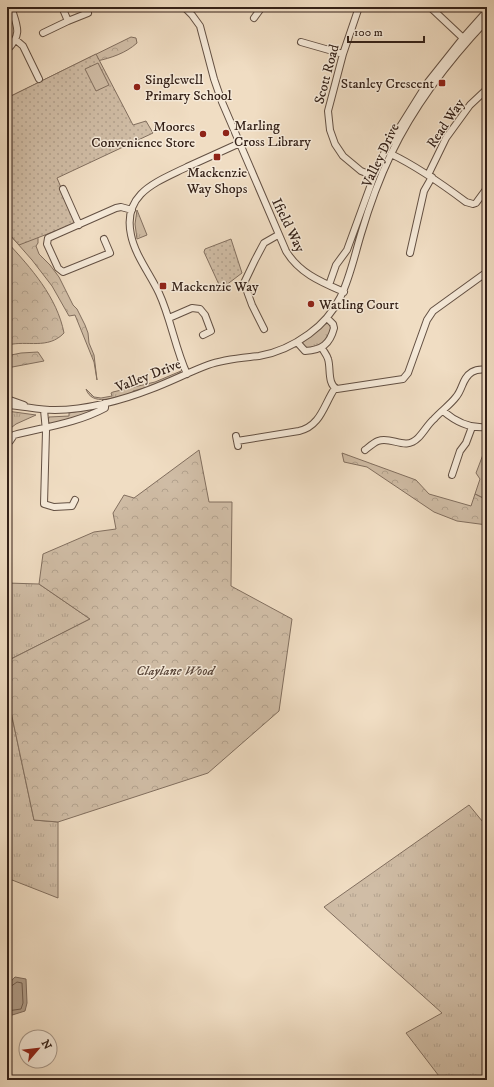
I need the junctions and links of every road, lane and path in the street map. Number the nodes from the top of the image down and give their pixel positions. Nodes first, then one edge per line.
1 (11, 7) edge
2 (62, 7) edge
3 (184, 7) edge
4 (262, 7) edge
5 (359, 7) edge
6 (430, 7) edge
7 (487, 12) edge
8 (88, 13) dead end
9 (254, 18) dead end
10 (487, 20) edge
11 (68, 21) junction
12 (43, 33) dead end
13 (463, 38) junction
14 (16, 40) junction
15 (301, 42) dead end
16 (7, 50) edge
17 (343, 54) junction
18 (39, 79) dead end
19 (487, 89) edge
20 (240, 143) junction
21 (391, 154) junction
22 (374, 176) junction
23 (430, 176) junction
24 (487, 188) edge
25 (62, 189) dead end
26 (132, 210) junction
27 (79, 225) junction
28 (278, 235) junction
29 (104, 239) dead end
30 (410, 253) dead end
31 (487, 272) edge
32 (329, 285) junction
33 (344, 292) junction
34 (169, 318) junction
35 (327, 318) junction
36 (264, 329) dead end
37 (203, 336) dead end
38 (297, 342) junction
39 (322, 348) junction
40 (487, 370) edge
41 (187, 374) junction
42 (335, 388) junction
43 (7, 399) edge
44 (105, 403) junction
45 (7, 405) edge
46 (27, 407) junction
47 (44, 410) junction
48 (443, 411) junction
49 (46, 427) junction
50 (472, 427) junction
51 (487, 427) edge
52 (10, 441) dead end
53 (237, 441) dead end
54 (365, 450) dead end
55 (452, 475) dead end
56 (74, 506) dead end

1 - 14 street
2 - 11 street
3 - 20 street, Ifield Way
4 - 9 street
5 - 17 street, Scott Road
6 - 13 street
7 - 13 street
8 - 11 street
10 - 21 street, Valley Drive
11 - 12 street
13 - 22 street
14 - 16 street
14 - 18 street
15 - 17 street
17 - 22 street, Scott Road
19 - 23 street, Read Way
20 - 26 street
20 - 28 street, Ifield Way
21 - 23 street
21 - 33 street, Valley Drive
22 - 32 street
23 - 24 street
23 - 30 street, Read Way
25 - 27 street
26 - 27 street
26 - 34 street
27 - 29 street
28 - 32 street, Ifield Way
28 - 36 street
31 - 42 street
32 - 33 street, Ifield Way
33 - 35 street, Valley Drive
34 - 37 street
34 - 41 street
35 - 38 street, Valley Drive
35 - 39 street
38 - 39 street
38 - 41 street, Valley Drive
39 - 42 street
40 - 48 street
41 - 44 street, Valley Drive
42 - 53 street
43 - 46 street, Valley Drive
44 - 47 street, Valley Drive
44 - 49 street
45 - 46 street, Valley Drive
46 - 47 street, Valley Drive
47 - 49 street
48 - 50 street
48 - 54 street
49 - 52 street
49 - 56 street
50 - 51 street
50 - 55 street

